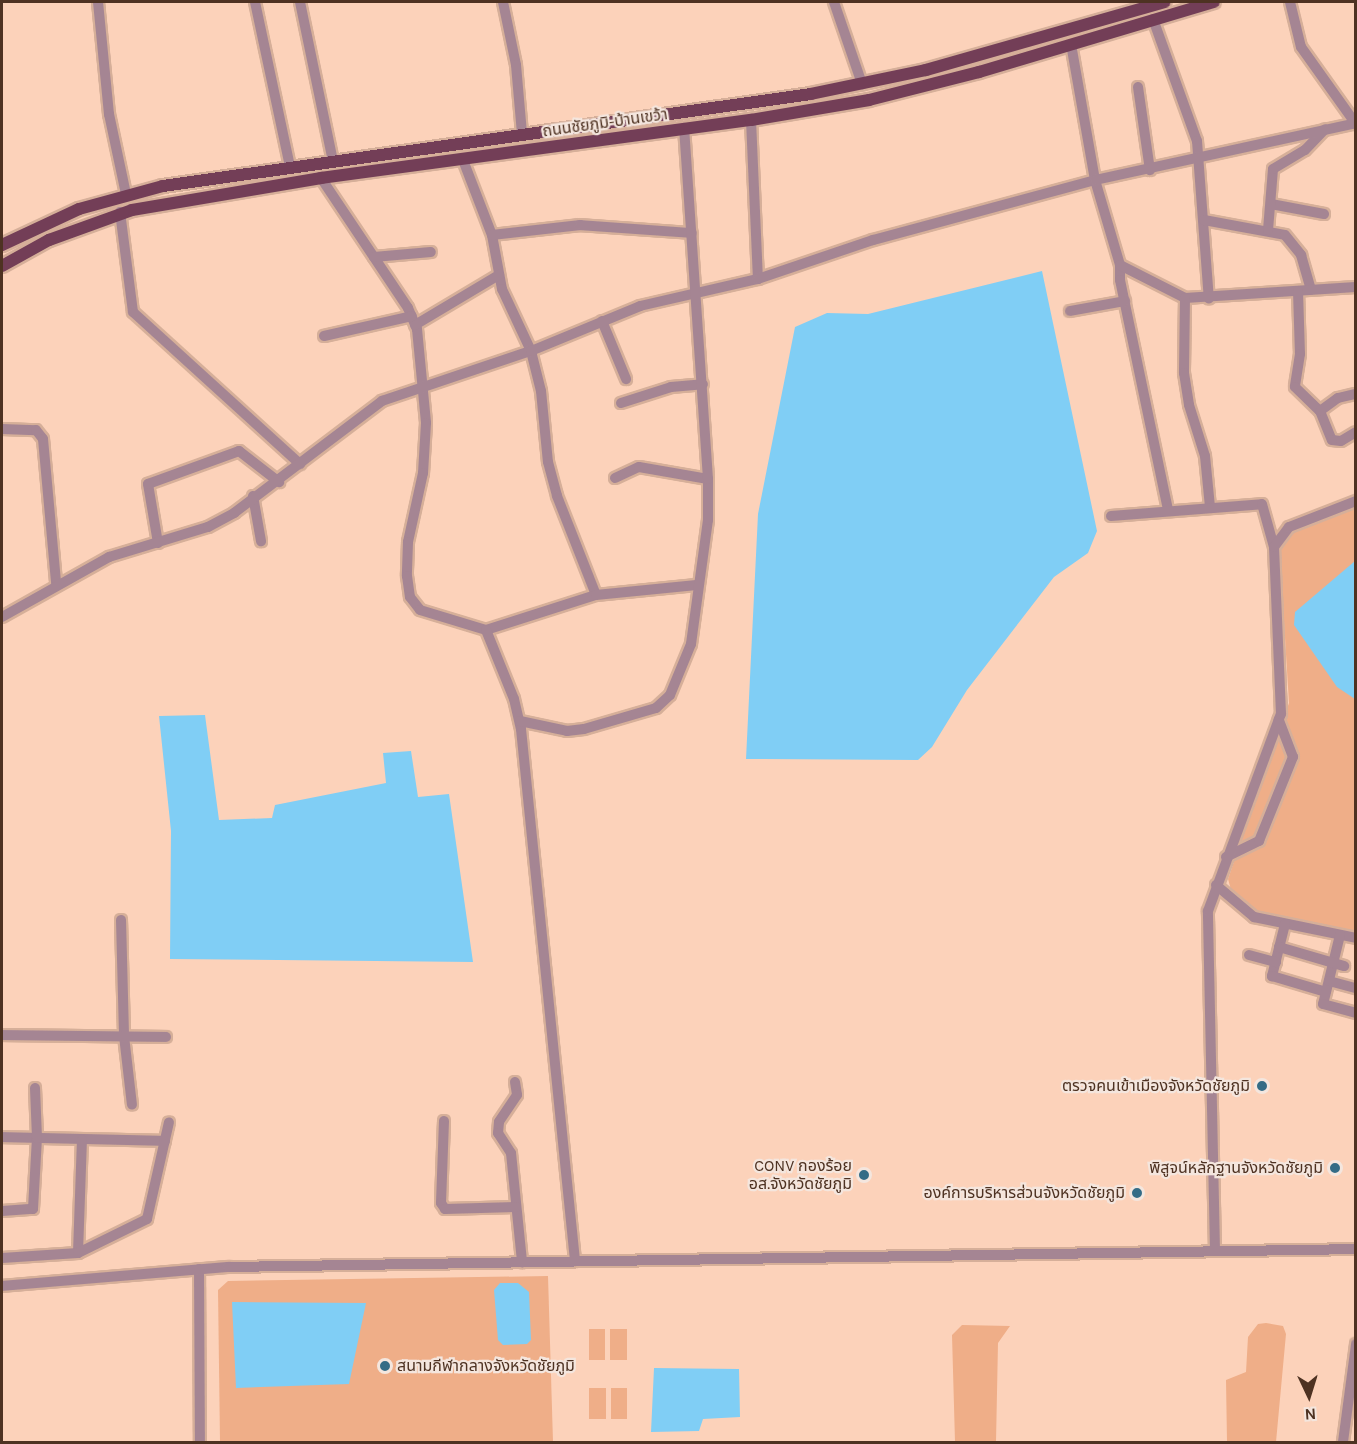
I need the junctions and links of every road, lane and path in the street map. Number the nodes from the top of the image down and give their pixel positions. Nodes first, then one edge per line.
1 (98, 2) edge
2 (255, 2) edge
3 (300, 2) edge
4 (504, 2) edge
5 (834, 2) edge
6 (1164, 2) edge
7 (1214, 2) edge
8 (1290, 2) edge
9 (1153, 19) junction
10 (1071, 44) junction
11 (862, 84) junction
12 (1138, 87) dead end
13 (637, 118) junction
14 (751, 120) junction
15 (1355, 123) edge
16 (684, 128) junction
17 (1325, 129) junction
18 (522, 133) junction
19 (642, 134) junction
20 (1199, 157) junction
21 (463, 160) junction
22 (333, 162) junction
23 (290, 167) junction
24 (1150, 170) junction
25 (321, 178) junction
26 (1095, 180) junction
27 (126, 194) junction
28 (1271, 204) junction
29 (120, 212) junction
30 (1324, 214) dead end
31 (1204, 220) junction
32 (1268, 230) junction
33 (692, 233) junction
34 (492, 236) junction
35 (2, 245) edge
36 (431, 252) dead end
37 (374, 257) junction
38 (1120, 265) junction
39 (2, 266) edge
40 (499, 275) junction
41 (758, 279) junction
42 (1356, 287) edge
43 (1311, 290) junction
44 (1298, 291) junction
45 (698, 292) junction
46 (1185, 298) junction
47 (1209, 299) junction
48 (1125, 301) junction
49 (1070, 311) dead end
50 (413, 321) junction
51 (602, 321) junction
52 (324, 336) dead end
53 (531, 351) junction
54 (626, 379) dead end
55 (703, 384) junction
56 (425, 389) junction
57 (1356, 394) edge
58 (621, 403) dead end
59 (1320, 411) junction
60 (2, 429) edge
61 (1356, 432) edge
62 (300, 464) junction
63 (615, 478) dead end
64 (708, 479) junction
65 (279, 482) junction
66 (254, 496) junction
67 (1356, 501) edge
68 (1210, 507) junction
69 (1168, 510) junction
70 (1111, 516) dead end
71 (261, 541) dead end
72 (158, 543) junction
73 (1275, 547) junction
74 (56, 584) junction
75 (697, 585) junction
76 (596, 595) junction
77 (2, 617) edge
78 (486, 630) junction
79 (1279, 720) junction
80 (520, 721) junction
81 (1226, 856) junction
82 (1216, 885) junction
83 (121, 920) dead end
84 (1285, 924) junction
85 (1340, 936) junction
86 (1356, 938) edge
87 (1280, 947) junction
88 (1249, 955) dead end
89 (1276, 962) junction
90 (1339, 964) junction
91 (1328, 987) junction
92 (1356, 988) edge
93 (1356, 1013) edge
94 (2, 1035) edge
95 (124, 1036) junction
96 (166, 1036) dead end
97 (515, 1082) dead end
98 (35, 1088) dead end
99 (132, 1105) dead end
100 (444, 1121) dead end
101 (169, 1122) dead end
102 (2, 1137) edge
103 (38, 1138) junction
104 (82, 1140) junction
105 (165, 1141) junction
106 (516, 1207) junction
107 (2, 1211) edge
108 (1356, 1249) edge
109 (1215, 1251) junction
110 (78, 1253) junction
111 (2, 1258) edge
112 (575, 1261) junction
113 (522, 1262) junction
114 (199, 1269) junction
115 (2, 1286) edge
116 (1356, 1344) edge
117 (200, 1443) edge
118 (1343, 1443) edge

1 - 27 street
2 - 23 street
3 - 22 street
4 - 18 street
5 - 11 street
6 - 11 main road, ถนนชัยภูมิ-บ้านเขว้า
7 - 9 main road, ถนนชัยภูมิ-บ้านเขว้า
8 - 15 street
9 - 10 main road, ถนนชัยภูมิ-บ้านเขว้า
9 - 20 street
10 - 14 main road, ถนนชัยภูมิ-บ้านเขว้า
10 - 26 street
11 - 13 main road, ถนนชัยภูมิ-บ้านเขว้า
12 - 24 street
13 - 18 main road, ถนนชัยภูมิ-บ้านเขว้า
13 - 19 main road
14 - 16 main road, ถนนชัยภูมิ-บ้านเขว้า
14 - 41 street
15 - 17 street
16 - 19 main road, ถนนชัยภูมิ-บ้านเขว้า
16 - 33 street
17 - 20 street
17 - 28 street
18 - 22 main road, ถนนชัยภูมิ-บ้านเขว้า
19 - 21 main road, ถนนชัยภูมิ-บ้านเขว้า
20 - 24 street
20 - 31 street
21 - 25 main road, ถนนชัยภูมิ-บ้านเขว้า
21 - 34 street
22 - 23 main road, ถนนชัยภูมิ-บ้านเขว้า
23 - 27 main road, ถนนชัยภูมิ-บ้านเขว้า
24 - 26 street
25 - 29 main road, ถนนชัยภูมิ-บ้านเขว้า
25 - 37 street
26 - 38 street
26 - 41 street
27 - 35 main road, ถนนชัยภูมิ-บ้านเขว้า
28 - 30 street
28 - 32 street
29 - 39 main road, ถนนชัยภูมิ-บ้านเขว้า
29 - 62 street
31 - 32 street
31 - 47 street
32 - 43 street
33 - 34 street
33 - 45 street
34 - 40 street
36 - 37 street
37 - 50 street
38 - 46 street
38 - 48 street
40 - 50 street
40 - 53 street
41 - 45 street
42 - 43 street
43 - 44 street
44 - 47 street
44 - 59 street
45 - 51 street
45 - 55 street
46 - 47 street
46 - 68 street
48 - 49 street
48 - 69 street
50 - 52 street
50 - 56 street
51 - 53 street
51 - 54 street
53 - 56 street
53 - 76 street
55 - 58 street
55 - 64 street
56 - 62 street
56 - 78 street
57 - 59 street
59 - 61 street
60 - 74 street
62 - 65 street
63 - 64 street
64 - 75 street
65 - 66 street
65 - 72 street
66 - 71 street
66 - 72 street
67 - 73 street
68 - 69 street
68 - 73 street
69 - 70 street
72 - 74 street
73 - 79 street
74 - 77 street
75 - 76 street
75 - 80 street
76 - 78 street
78 - 80 street
79 - 81 street
79 - 81 street
80 - 112 street
81 - 82 street
82 - 84 street
82 - 109 street
83 - 95 street
84 - 85 street
84 - 87 street
85 - 86 street
85 - 90 street
87 - 89 street
87 - 90 street
88 - 89 street
89 - 91 street
90 - 91 street
91 - 92 street
91 - 93 street
94 - 95 street
95 - 96 street
95 - 99 street
97 - 106 street
98 - 103 street
100 - 106 street
101 - 105 street
102 - 103 street
103 - 104 street
103 - 107 street
104 - 105 street
104 - 110 street
105 - 110 street
106 - 113 street
108 - 109 street
109 - 112 street
110 - 111 street
112 - 113 street
113 - 114 street
114 - 115 street
114 - 117 street
116 - 118 street

